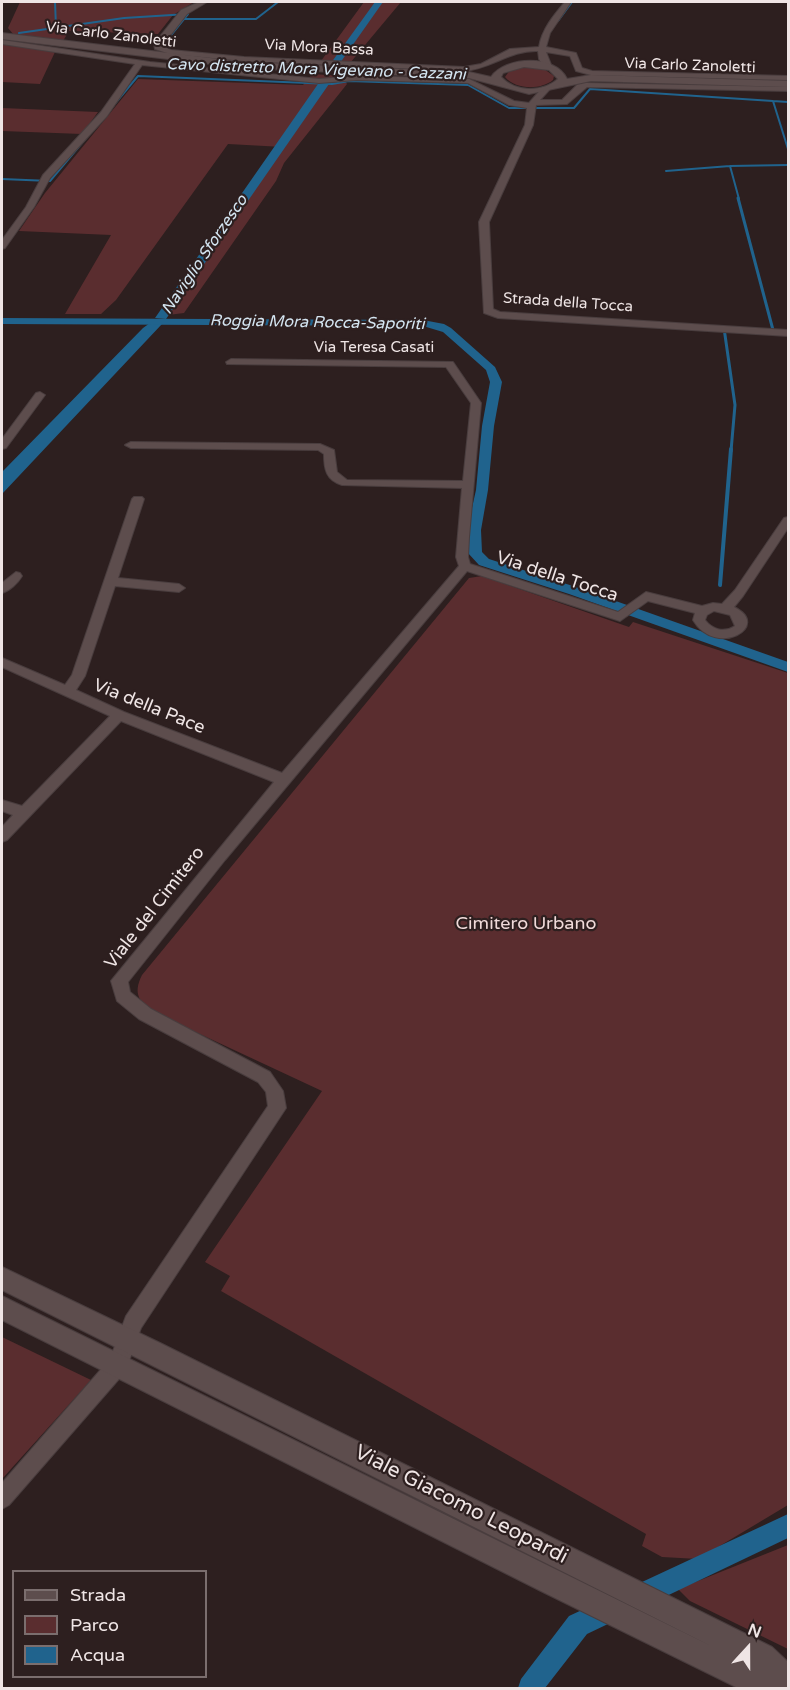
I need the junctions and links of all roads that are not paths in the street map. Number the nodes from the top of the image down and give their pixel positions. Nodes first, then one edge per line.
1 (203, 2) edge
2 (568, 2) edge
3 (2, 36) edge
4 (2, 42) edge
5 (542, 52) junction
6 (140, 61) junction
7 (524, 64) junction
8 (321, 67) junction
9 (548, 67) junction
10 (344, 68) junction
11 (134, 73) junction
12 (146, 74) dead end
13 (158, 74) dead end
14 (499, 76) junction
15 (289, 78) junction
16 (560, 78) junction
17 (789, 78) edge
18 (789, 84) edge
19 (518, 89) junction
20 (546, 89) junction
21 (789, 89) edge
22 (532, 106) junction
23 (2, 246) edge
24 (789, 333) edge
25 (231, 362) dead end
26 (40, 395) dead end
27 (131, 445) dead end
28 (2, 446) edge
29 (467, 484) junction
30 (138, 499) dead end
31 (789, 521) edge
32 (465, 566) junction
33 (16, 576) dead end
34 (109, 581) junction
35 (178, 588) dead end
36 (2, 589) edge
37 (725, 608) junction
38 (703, 611) junction
39 (2, 662) edge
40 (67, 692) junction
41 (119, 716) junction
42 (284, 780) junction
43 (2, 805) edge
44 (24, 813) junction
45 (2, 836) edge
46 (2, 1278) edge
47 (2, 1308) edge
48 (127, 1339) junction
49 (118, 1365) junction
50 (2, 1498) edge
51 (789, 1680) edge
52 (789, 1687) edge

1 - 8 street, Via Mora Bassa
2 - 5 street
3 - 8 main road, Via Carlo Zanoletti
4 - 6 street
5 - 7 street
5 - 9 street
5 - 10 street, Via Mora Bassa
5 - 17 street, Via Mora Bassa
6 - 11 street
6 - 15 street
7 - 9 main road
7 - 14 main road
8 - 10 main road, Via Carlo Zanoletti
9 - 16 main road
10 - 14 main road, Via Carlo Zanoletti
11 - 12 street
11 - 23 street
13 - 15 street
14 - 19 main road, Via Carlo Zanoletti
15 - 22 street
16 - 18 main road, Via Carlo Zanoletti
16 - 20 main road, Via Carlo Zanoletti
19 - 20 main road
19 - 22 street
20 - 22 street
21 - 22 street
22 - 24 street, Strada della Tocca
25 - 29 street, Via Teresa Casati
26 - 28 street
27 - 29 street
29 - 32 street, Via Teresa Casati
30 - 34 street
31 - 37 street
32 - 38 street, Via della Tocca
32 - 42 street, Viale del Cimitero
33 - 36 street
34 - 35 street
34 - 40 street
37 - 38 street
37 - 38 street
39 - 40 street, Via della Pace
40 - 41 street, Via della Pace
41 - 42 street, Via della Pace
41 - 44 street
42 - 48 street, Viale del Cimitero
43 - 44 street
44 - 45 street
46 - 48 main road, Viale Giacomo Leopardi
47 - 49 main road, Viale Giacomo Leopardi
48 - 49 street
48 - 51 main road, Viale Giacomo Leopardi
49 - 50 street
49 - 52 main road, Viale Giacomo Leopardi

